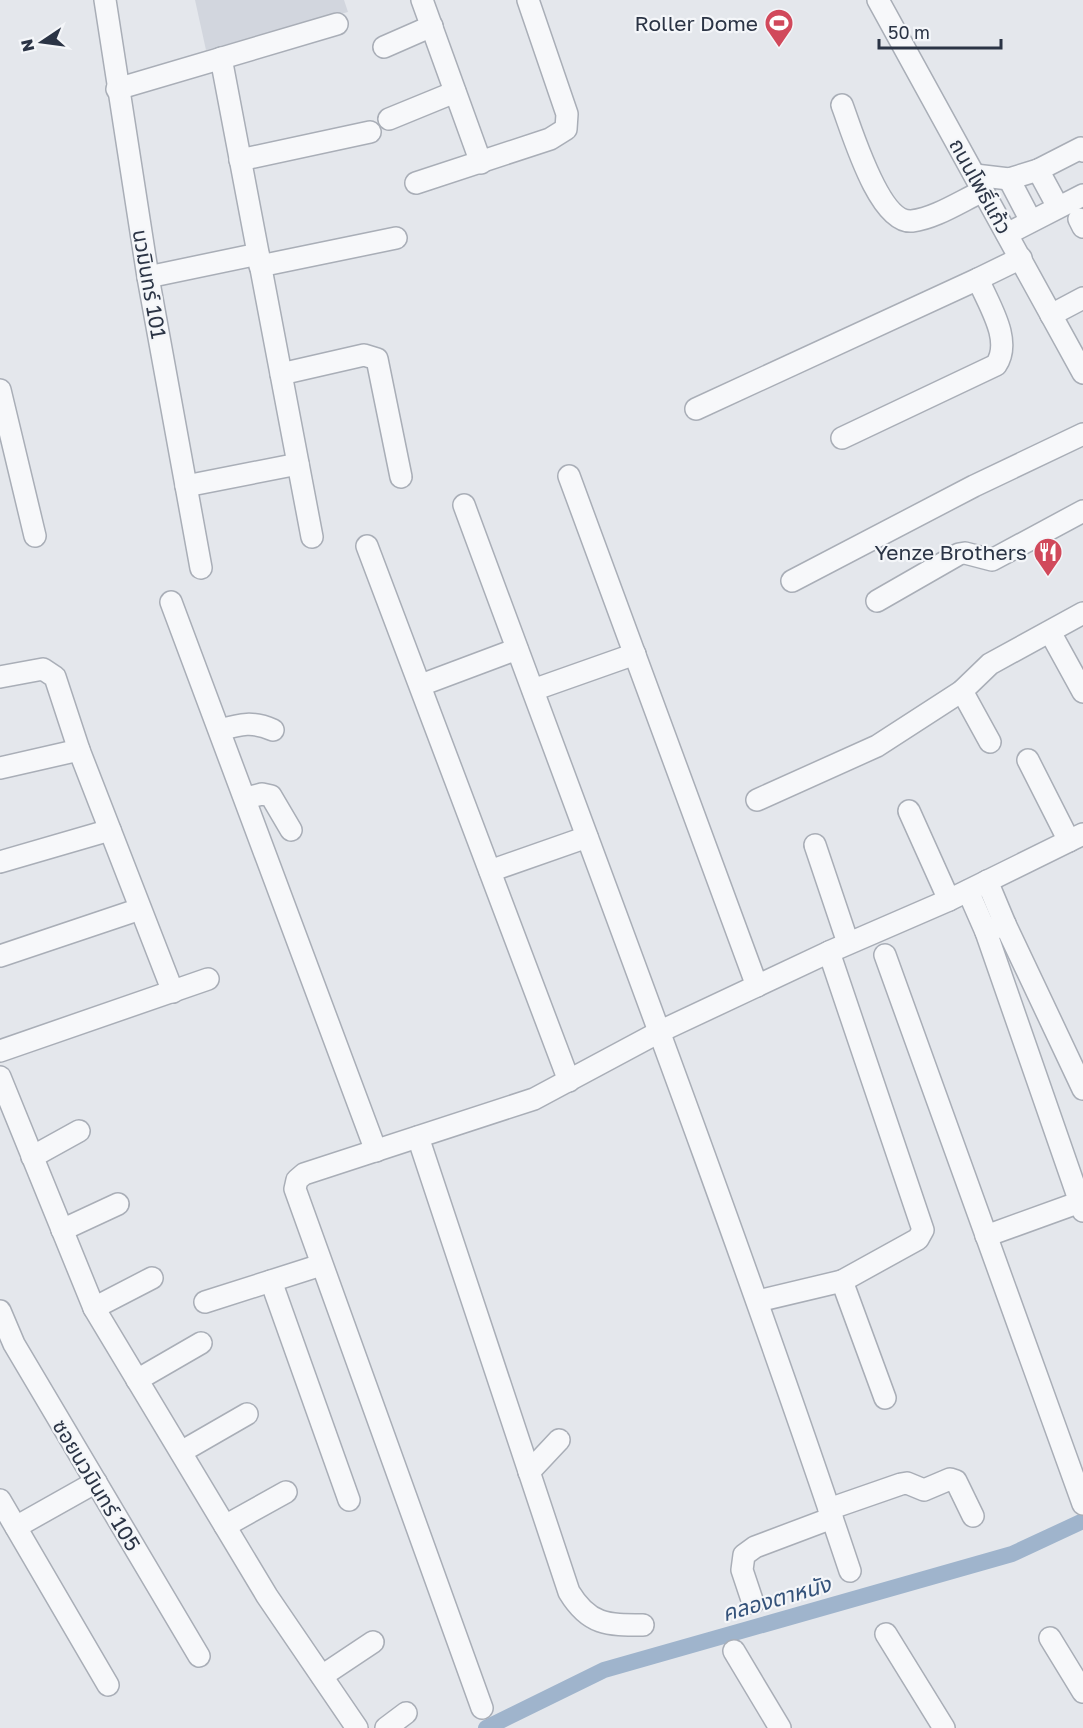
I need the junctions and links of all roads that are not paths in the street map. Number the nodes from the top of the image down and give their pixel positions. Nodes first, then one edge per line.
1 (105, 0) edge
2 (422, 0) edge
3 (528, 0) edge
4 (878, 0) edge
5 (337, 24) dead end
6 (432, 26) junction
7 (384, 48) dead end
8 (221, 58) junction
9 (117, 89) junction
10 (455, 92) junction
11 (842, 105) dead end
12 (389, 119) dead end
13 (370, 132) dead end
14 (1082, 148) edge
15 (240, 159) junction
16 (481, 163) junction
17 (1038, 170) junction
18 (1009, 179) junction
19 (416, 183) dead end
20 (979, 183) junction
21 (1083, 195) edge
22 (1058, 207) junction
23 (1031, 221) junction
24 (1007, 234) junction
25 (396, 238) dead end
26 (1020, 258) junction
27 (259, 260) junction
28 (148, 277) junction
29 (978, 279) junction
30 (1083, 298) edge
31 (1051, 315) junction
32 (1083, 373) edge
33 (281, 374) junction
34 (0, 390) edge
35 (696, 409) dead end
36 (1083, 434) edge
37 (842, 438) dead end
38 (298, 464) junction
39 (569, 476) dead end
40 (401, 477) dead end
41 (186, 486) junction
42 (464, 505) dead end
43 (1083, 511) edge
44 (35, 536) dead end
45 (312, 537) dead end
46 (367, 546) dead end
47 (201, 568) dead end
48 (792, 582) dead end
49 (877, 601) dead end
50 (171, 602) dead end
51 (1083, 613) edge
52 (1050, 632) junction
53 (518, 650) junction
54 (635, 654) junction
55 (0, 677) edge
56 (421, 685) junction
57 (533, 690) junction
58 (962, 691) junction
59 (1083, 692) edge
60 (220, 730) junction
61 (273, 730) dead end
62 (990, 742) dead end
63 (79, 750) junction
64 (1028, 760) dead end
65 (0, 768) edge
66 (246, 798) junction
67 (757, 800) dead end
68 (909, 811) dead end
69 (110, 830) junction
70 (291, 830) dead end
71 (587, 837) junction
72 (1076, 838) edge
73 (815, 846) dead end
74 (0, 862) edge
75 (490, 872) junction
76 (987, 881) junction
77 (958, 895) junction
78 (140, 909) junction
79 (996, 928) junction
80 (848, 943) junction
81 (829, 952) junction
82 (885, 955) dead end
83 (0, 956) edge
84 (208, 979) dead end
85 (757, 986) junction
86 (173, 992) junction
87 (1039, 995) junction
88 (1012, 1007) junction
89 (662, 1031) junction
90 (0, 1052) edge
91 (0, 1077) edge
92 (569, 1081) junction
93 (1083, 1089) edge
94 (79, 1131) dead end
95 (418, 1137) junction
96 (376, 1151) junction
97 (32, 1157) junction
98 (1080, 1195) edge
99 (118, 1204) dead end
100 (62, 1230) junction
101 (986, 1236) junction
102 (321, 1265) junction
103 (152, 1278) dead end
104 (271, 1281) junction
105 (842, 1281) junction
106 (758, 1301) junction
107 (206, 1302) dead end
108 (94, 1308) junction
109 (0, 1311) edge
110 (201, 1343) dead end
111 (7, 1348) edge
112 (137, 1380) junction
113 (885, 1398) dead end
114 (247, 1414) dead end
115 (559, 1440) dead end
116 (181, 1452) junction
117 (529, 1472) junction
118 (96, 1482) junction
119 (286, 1492) dead end
120 (0, 1500) edge
121 (349, 1500) dead end
122 (1083, 1504) edge
123 (830, 1514) junction
124 (973, 1516) dead end
125 (225, 1526) junction
126 (16, 1527) junction
127 (850, 1572) dead end
128 (753, 1603) dead end
129 (642, 1624) dead end
130 (886, 1634) dead end
131 (1050, 1638) dead end
132 (373, 1642) dead end
133 (734, 1651) dead end
134 (199, 1656) dead end
135 (322, 1676) junction
136 (108, 1685) dead end
137 (1083, 1692) edge
138 (482, 1708) dead end
139 (406, 1713) dead end
140 (357, 1728) edge
141 (386, 1728) edge
142 (780, 1728) edge
143 (944, 1728) edge

1 - 9 street, นวมินทร์ 101
2 - 6 street
3 - 16 street
4 - 20 street, ถนนโพธิ์แก้ว
5 - 8 street
6 - 7 street
6 - 10 street
8 - 9 street
8 - 15 street
9 - 28 street, นวมินทร์ 101
10 - 12 street
10 - 16 street
11 - 20 street
13 - 15 street
14 - 17 street
15 - 27 street
16 - 19 street
17 - 18 street
17 - 22 street
18 - 20 street
18 - 23 street
20 - 24 street, ถนนโพธิ์แก้ว
21 - 22 street
22 - 23 street
23 - 24 street
24 - 26 street, ถนนโพธิ์แก้ว
25 - 27 street
26 - 29 street
26 - 31 street, ถนนโพธิ์แก้ว
27 - 28 street
27 - 33 street
28 - 41 street, นวมินทร์ 101
29 - 35 street
29 - 37 street
30 - 31 street
31 - 32 street, ถนนโพธิ์แก้ว
33 - 38 street
33 - 40 street
34 - 44 street
36 - 48 street
38 - 41 street
38 - 45 street
39 - 54 street
41 - 47 street, นวมินทร์ 101
42 - 53 street
43 - 49 street
46 - 56 street
50 - 60 street
51 - 52 street
52 - 58 street
52 - 59 street
53 - 56 street
53 - 57 street
54 - 57 street
54 - 85 street
55 - 63 street
56 - 75 street
57 - 71 street
58 - 62 street
58 - 67 street
60 - 61 street
60 - 66 street
63 - 65 street
63 - 69 street
64 - 72 street
66 - 70 street
66 - 96 street
68 - 77 street
69 - 74 street
69 - 78 street
71 - 75 street
71 - 89 street
72 - 76 street
73 - 80 street
75 - 92 street
76 - 77 street
76 - 79 street
77 - 79 street
77 - 80 street
78 - 83 street
78 - 86 street
79 - 87 street
79 - 88 street
80 - 81 street
81 - 85 street
81 - 105 street
82 - 101 street
84 - 86 street
85 - 89 street
86 - 90 street
87 - 88 street
87 - 93 street
88 - 98 street
89 - 92 street
89 - 106 street
91 - 97 street
92 - 95 street
94 - 97 street
95 - 96 street
95 - 117 street
96 - 102 street
97 - 100 street
98 - 101 street
99 - 100 street
100 - 108 street
101 - 122 street
102 - 104 street
102 - 138 street
103 - 108 street
104 - 107 street
104 - 121 street
105 - 106 street
105 - 113 street
106 - 123 street
108 - 112 street
109 - 111 street, ซอยนวมินทร์ 105
110 - 112 street
111 - 118 street, ซอยนวมินทร์ 105
112 - 116 street
114 - 116 street
115 - 117 street
116 - 125 street
117 - 129 street
118 - 126 street
118 - 134 street, ซอยนวมินทร์ 105
119 - 125 street
120 - 126 street
123 - 124 street
123 - 127 street
123 - 128 street
125 - 135 street
126 - 136 street
130 - 143 street
131 - 137 street
132 - 135 street
133 - 142 street
135 - 140 street
139 - 141 street

